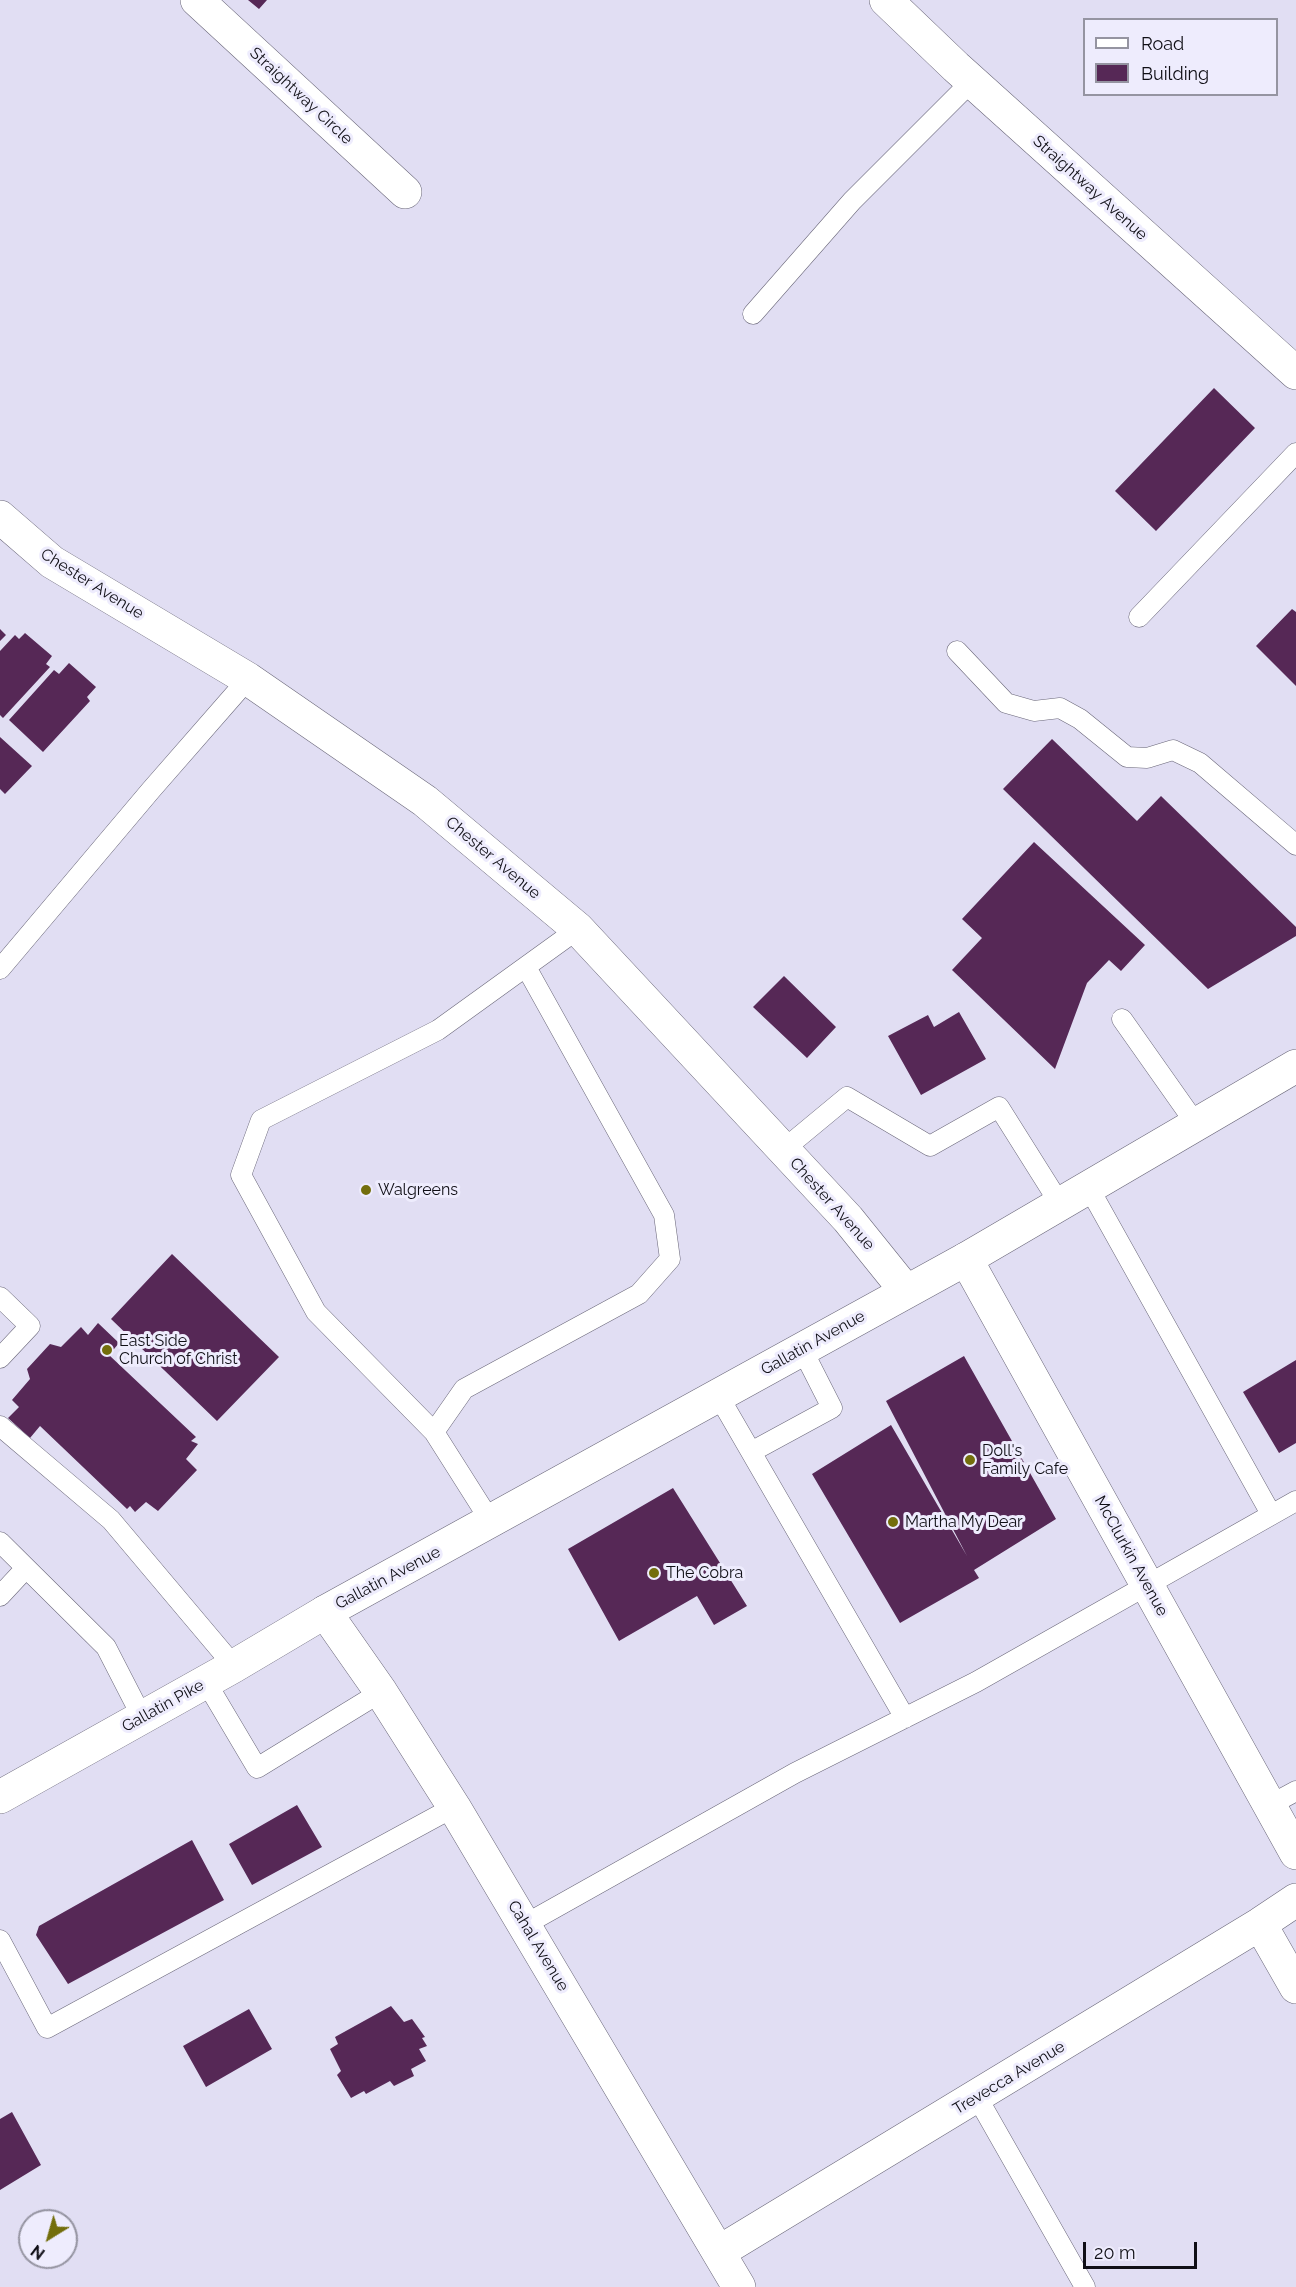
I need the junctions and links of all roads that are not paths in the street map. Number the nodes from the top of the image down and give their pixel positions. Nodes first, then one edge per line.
1 (197, 0) edge
2 (886, 0) edge
3 (972, 81) junction
4 (405, 192) dead end
5 (753, 314) dead end
6 (1296, 373) edge
7 (1296, 453) edge
8 (0, 518) edge
9 (1139, 617) dead end
10 (957, 651) dead end
11 (248, 680) junction
12 (1296, 845) edge
13 (578, 929) junction
14 (525, 967) junction
15 (0, 969) edge
16 (1122, 1018) dead end
17 (1296, 1066) edge
18 (1196, 1124) junction
19 (783, 1150) junction
20 (1089, 1188) junction
21 (1060, 1204) junction
22 (966, 1259) junction
23 (906, 1291) junction
24 (0, 1297) edge
25 (802, 1349) junction
26 (0, 1358) edge
27 (718, 1395) junction
28 (0, 1426) edge
29 (434, 1432) junction
30 (751, 1452) junction
31 (1296, 1501) edge
32 (1271, 1514) junction
33 (491, 1522) junction
34 (0, 1542) edge
35 (26, 1568) junction
36 (1148, 1585) junction
37 (0, 1596) edge
38 (325, 1612) junction
39 (234, 1666) junction
40 (206, 1682) junction
41 (381, 1692) junction
42 (142, 1718) junction
43 (904, 1718) junction
44 (0, 1797) edge
45 (1283, 1798) edge
46 (454, 1807) junction
47 (1296, 1853) edge
48 (1296, 1900) edge
49 (526, 1924) junction
50 (1260, 1924) junction
51 (0, 1940) edge
52 (1296, 1987) edge
53 (977, 2097) junction
54 (719, 2252) junction
55 (739, 2287) edge
56 (1085, 2287) edge

1 - 4 street, Straightway Circle
2 - 3 street, Straightway Avenue
3 - 5 lane
3 - 6 street, Straightway Avenue
7 - 9 lane
8 - 11 street, Chester Avenue
10 - 12 lane
11 - 13 street, Chester Avenue
11 - 15 lane
13 - 14 lane
13 - 19 street, Chester Avenue
14 - 29 lane
14 - 29 lane
16 - 18 lane
17 - 18 street, Gallatin Avenue
18 - 20 street, Gallatin Avenue
19 - 21 lane
19 - 23 street, Chester Avenue
20 - 21 street, Gallatin Avenue
20 - 32 lane
21 - 22 street, Gallatin Avenue
22 - 23 street, Gallatin Avenue
22 - 36 street, McClurkin Avenue
23 - 25 street, Gallatin Avenue
24 - 26 lane
25 - 27 street, Gallatin Avenue
25 - 30 lane
27 - 30 lane
27 - 33 street, Gallatin Avenue
28 - 39 lane
29 - 33 lane
30 - 43 lane
31 - 32 lane
32 - 36 lane
33 - 38 street, Gallatin Avenue
34 - 35 lane
35 - 37 lane
35 - 42 lane
36 - 43 lane
36 - 45 street, McClurkin Avenue
38 - 39 street, Gallatin Pike
38 - 41 street, Cahal Avenue
39 - 40 street, Gallatin Pike
40 - 41 lane
40 - 42 street, Gallatin Pike
41 - 46 street, Cahal Avenue
42 - 44 street, Gallatin Pike
43 - 49 lane
45 - 47 street, McClurkin Avenue
46 - 49 street, Cahal Avenue
46 - 51 lane
48 - 50 street, Trevecca Avenue
49 - 54 street, Cahal Avenue
50 - 52 street
50 - 53 street, Trevecca Avenue
53 - 54 street, Trevecca Avenue
53 - 56 lane
54 - 55 street, Cahal Avenue

